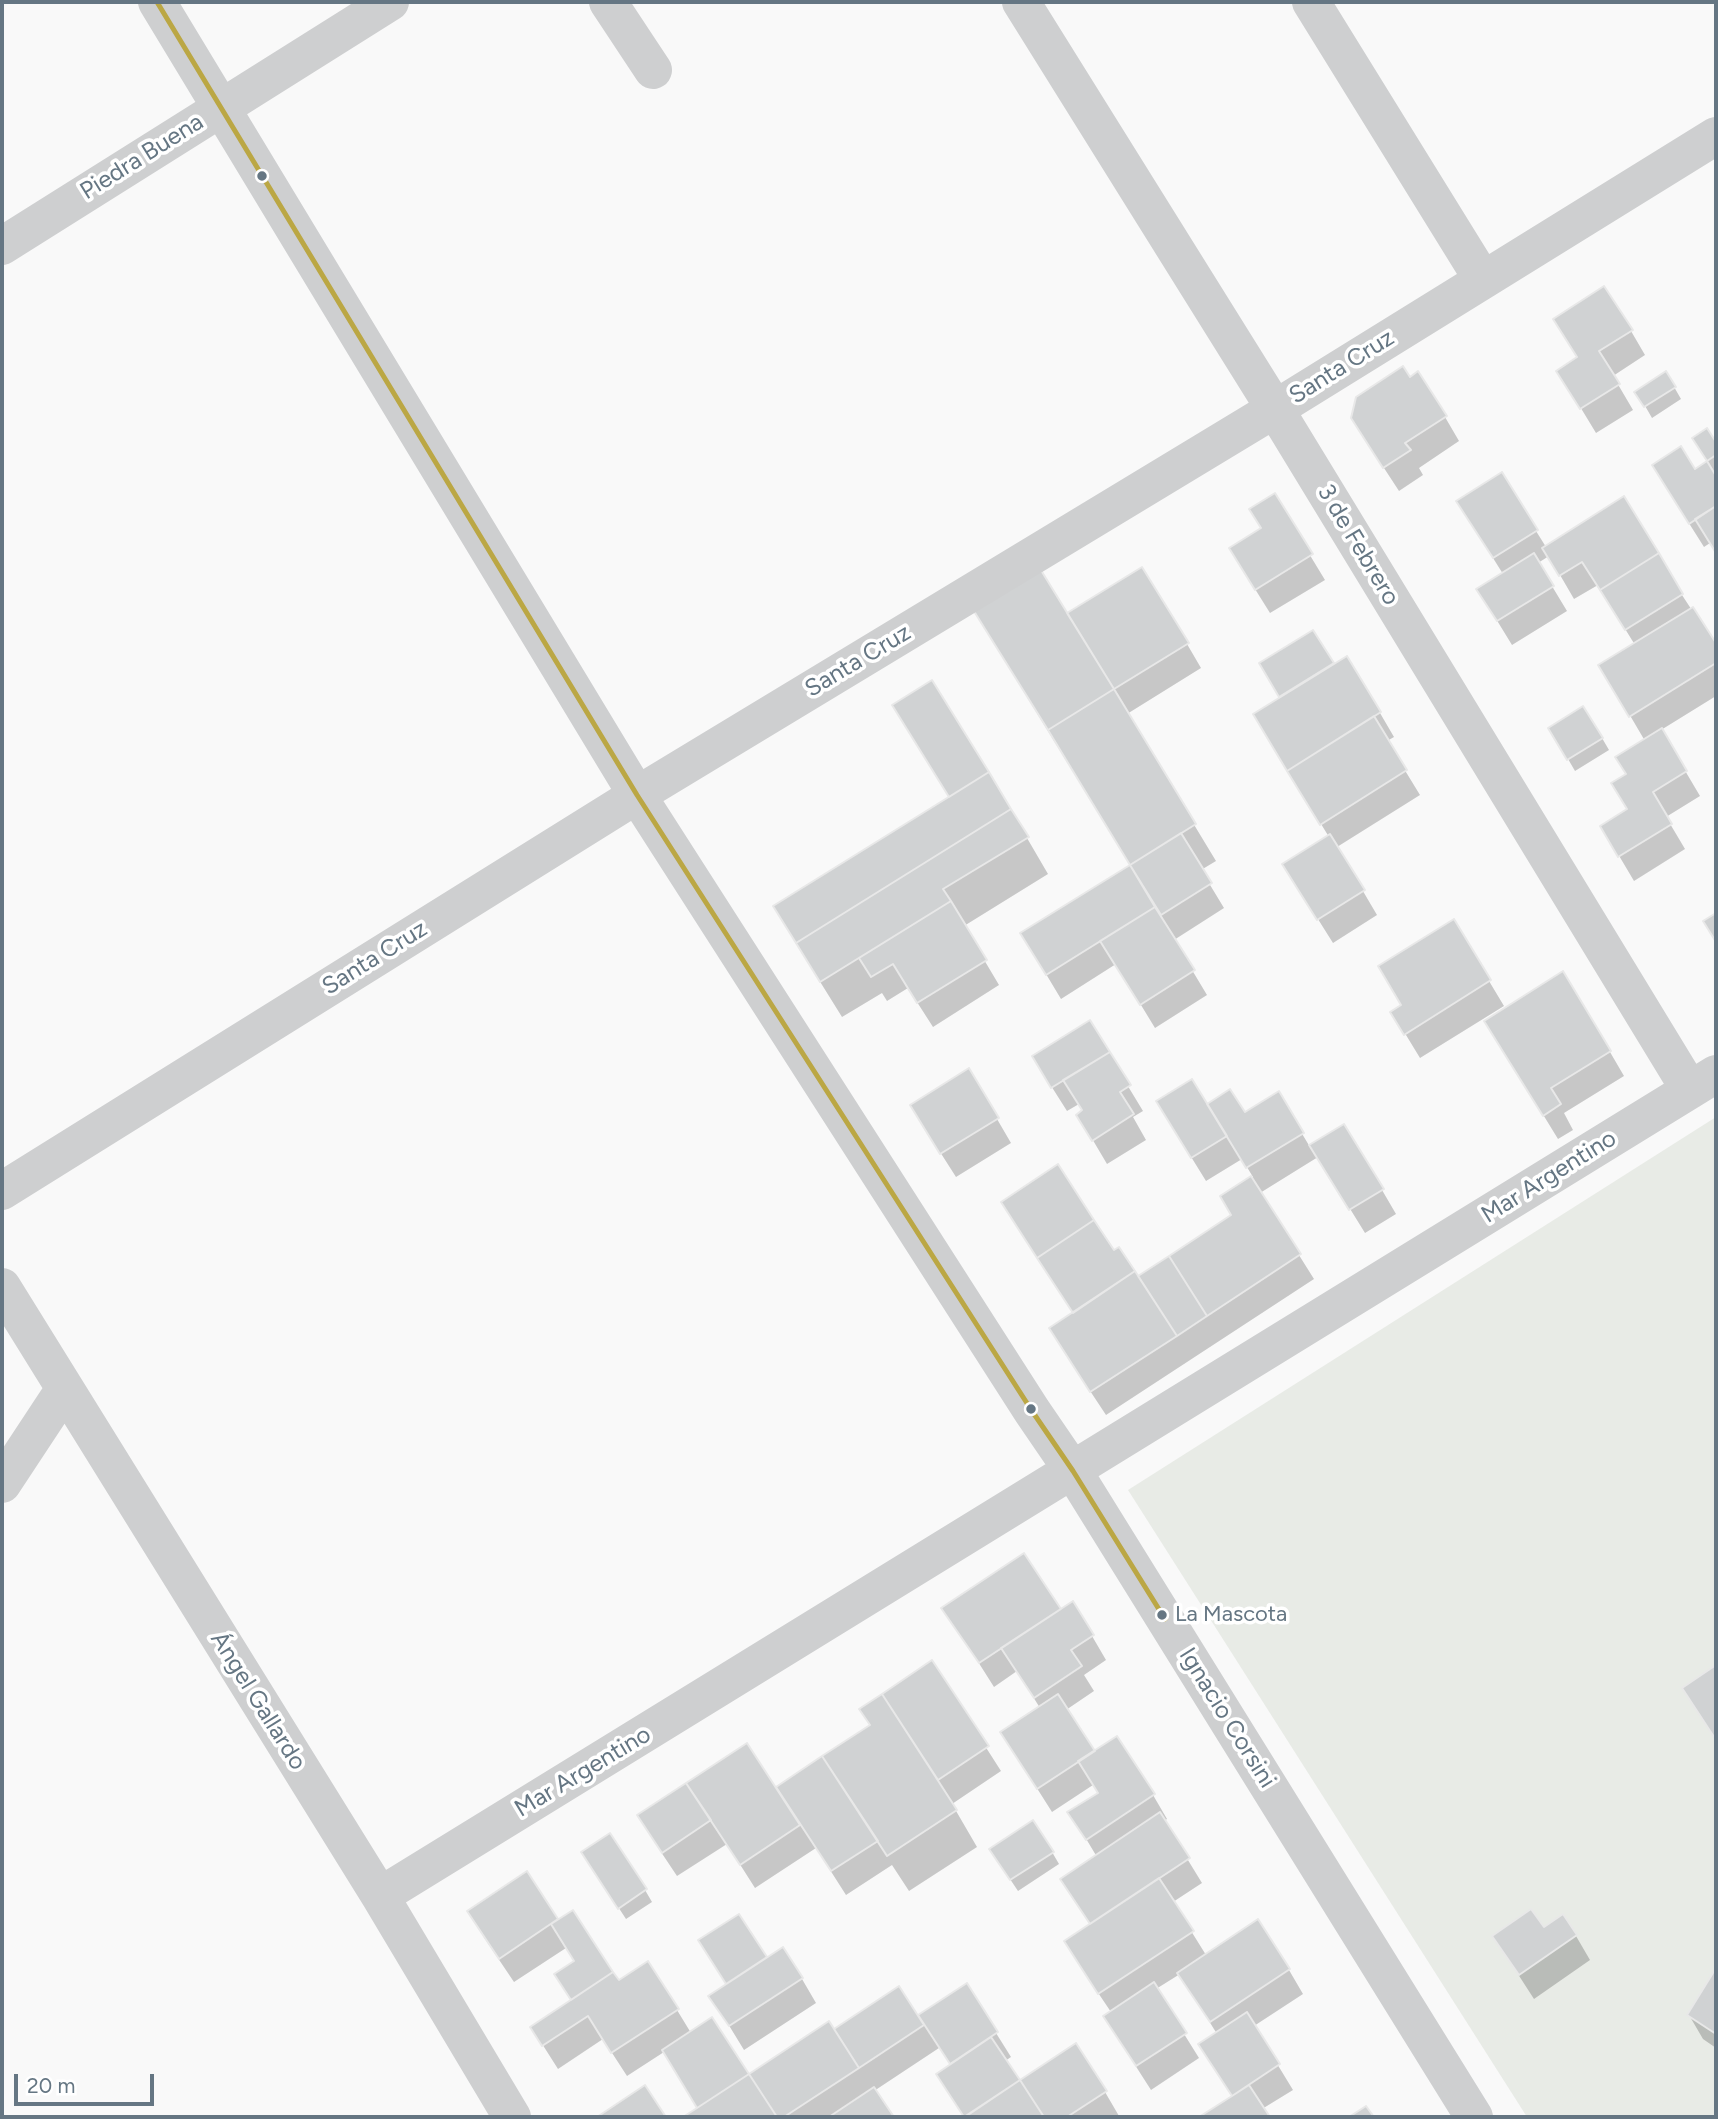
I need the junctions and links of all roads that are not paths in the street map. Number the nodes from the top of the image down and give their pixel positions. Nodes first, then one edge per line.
1 (157, 2) edge
2 (390, 2) edge
3 (608, 2) edge
4 (1021, 2) edge
5 (1311, 2) edge
6 (653, 71) dead end
7 (222, 107) junction
8 (1716, 136) edge
9 (2, 246) edge
10 (1483, 280) junction
11 (1275, 409) junction
12 (637, 795) junction
13 (1703, 1082) edge
14 (2, 1191) edge
15 (2, 1287) edge
16 (64, 1390) junction
17 (1073, 1471) junction
18 (2, 1484) edge
19 (380, 1896) junction
20 (512, 2117) edge
21 (1474, 2117) edge

1 - 7 street, Ignacio Corsini
2 - 7 street, Piedra Buena
3 - 6 street
4 - 11 street, 3 de Febrero
5 - 10 street
7 - 9 street, Piedra Buena
7 - 12 street, Ignacio Corsini
8 - 10 street, Santa Cruz
10 - 11 street, Santa Cruz
11 - 12 street, Santa Cruz
11 - 13 street, 3 de Febrero
12 - 14 street, Santa Cruz
12 - 17 street, Ignacio Corsini
13 - 17 street, Mar Argentino
15 - 16 street, Ángel Gallardo
16 - 18 street
16 - 19 street, Ángel Gallardo
17 - 19 street, Mar Argentino
17 - 21 street, Ignacio Corsini
19 - 20 street, Ángel Gallardo

